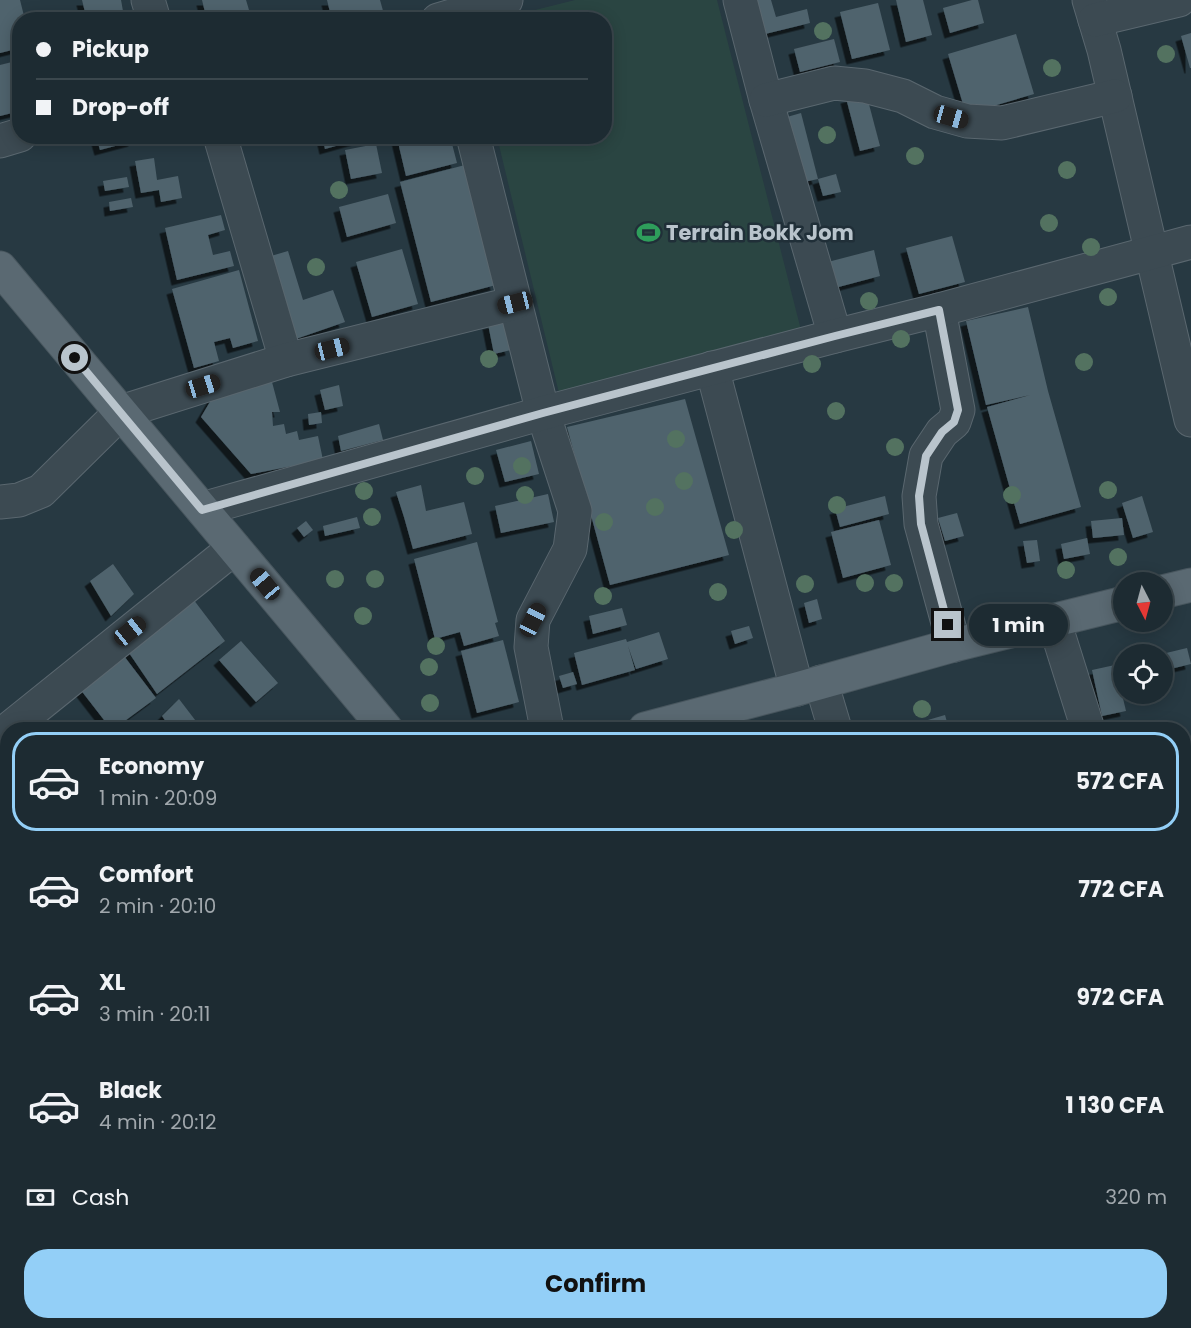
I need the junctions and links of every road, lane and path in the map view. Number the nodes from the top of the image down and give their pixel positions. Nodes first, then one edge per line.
1 (506, 0) edge
2 (740, 0) edge
3 (1179, 0) edge
4 (1092, 10) edge
5 (450, 12) edge
6 (1115, 96) junction
7 (766, 100) junction
8 (222, 144) edge
9 (475, 144) edge
10 (1191, 242) edge
11 (1152, 252) junction
12 (0, 268) edge
13 (515, 303) junction
14 (939, 310) junction
15 (835, 336) junction
16 (286, 360) junction
17 (712, 368) junction
18 (121, 412) junction
19 (543, 413) junction
20 (1191, 420) edge
21 (0, 502) edge
22 (202, 510) junction
23 (234, 548) junction
24 (1191, 585) edge
25 (1173, 589) edge
26 (1113, 606) edge
27 (1053, 621) junction
28 (954, 645) junction
29 (809, 686) junction
30 (17, 722) edge
31 (379, 722) edge
32 (546, 722) edge
33 (672, 722) edge
34 (831, 722) edge
35 (1086, 722) edge

1 - 5 street
2 - 7 street
3 - 4 street
4 - 6 street
6 - 7 street
6 - 11 street
7 - 15 street
8 - 16 street
9 - 13 street
10 - 11 street
11 - 14 street
11 - 20 street
12 - 18 main road
13 - 16 street
13 - 19 street
14 - 15 street
14 - 28 street
15 - 17 street
16 - 18 street
17 - 19 street
17 - 29 street
18 - 21 street
18 - 22 main road
19 - 22 street
19 - 32 street
22 - 23 main road
23 - 30 street
23 - 31 main road
24 - 25 main road
26 - 27 main road
27 - 28 main road
27 - 35 street
28 - 29 main road
29 - 33 main road
29 - 34 street

